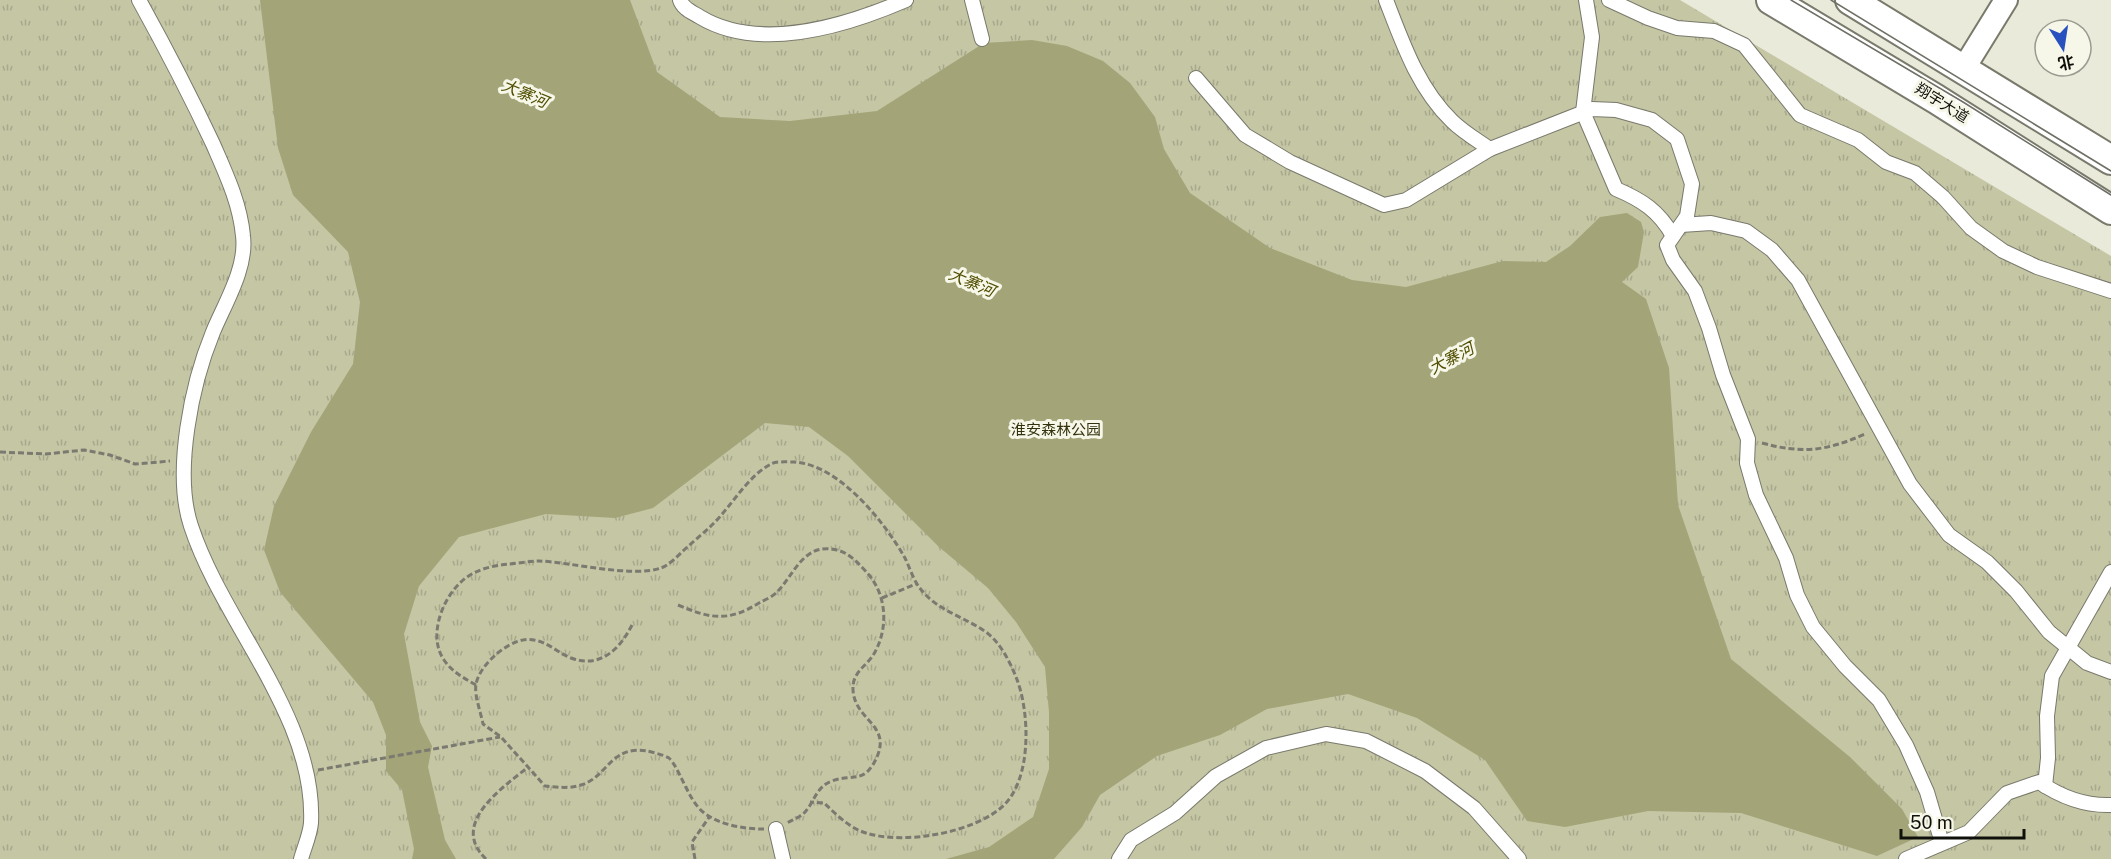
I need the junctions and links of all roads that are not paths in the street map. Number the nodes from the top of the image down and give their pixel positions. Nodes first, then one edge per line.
1 (139, 0) edge
2 (680, 0) edge
3 (906, 0) edge
4 (972, 0) edge
5 (1386, 0) edge
6 (1586, 0) edge
7 (1609, 0) edge
8 (1771, 0) edge
9 (1850, 0) edge
10 (2006, 0) edge
11 (982, 39) dead end
12 (1964, 68) junction
13 (1196, 78) dead end
14 (1583, 112) junction
15 (1490, 149) junction
16 (2111, 160) edge
17 (2111, 210) edge
18 (1677, 231) junction
19 (2111, 291) edge
20 (2111, 572) edge
21 (2068, 648) junction
22 (2111, 672) edge
23 (2045, 786) junction
24 (2111, 805) edge
25 (776, 829) road end
26 (1942, 843) junction
27 (782, 857) edge
28 (301, 859) edge
29 (1119, 859) edge
30 (1519, 859) edge
31 (1906, 859) edge

1 - 28 street
2 - 3 street
4 - 11 street
5 - 15 street
6 - 14 street
7 - 19 street
8 - 17 main road, 翔宇大道
9 - 12 main road
10 - 12 street
12 - 16 main road
13 - 15 street
14 - 15 street
14 - 18 street
14 - 18 street
18 - 21 street
18 - 26 street
20 - 21 street
21 - 22 street
21 - 23 street
23 - 24 street
23 - 26 street
25 - 27 street
26 - 31 street
29 - 30 street

